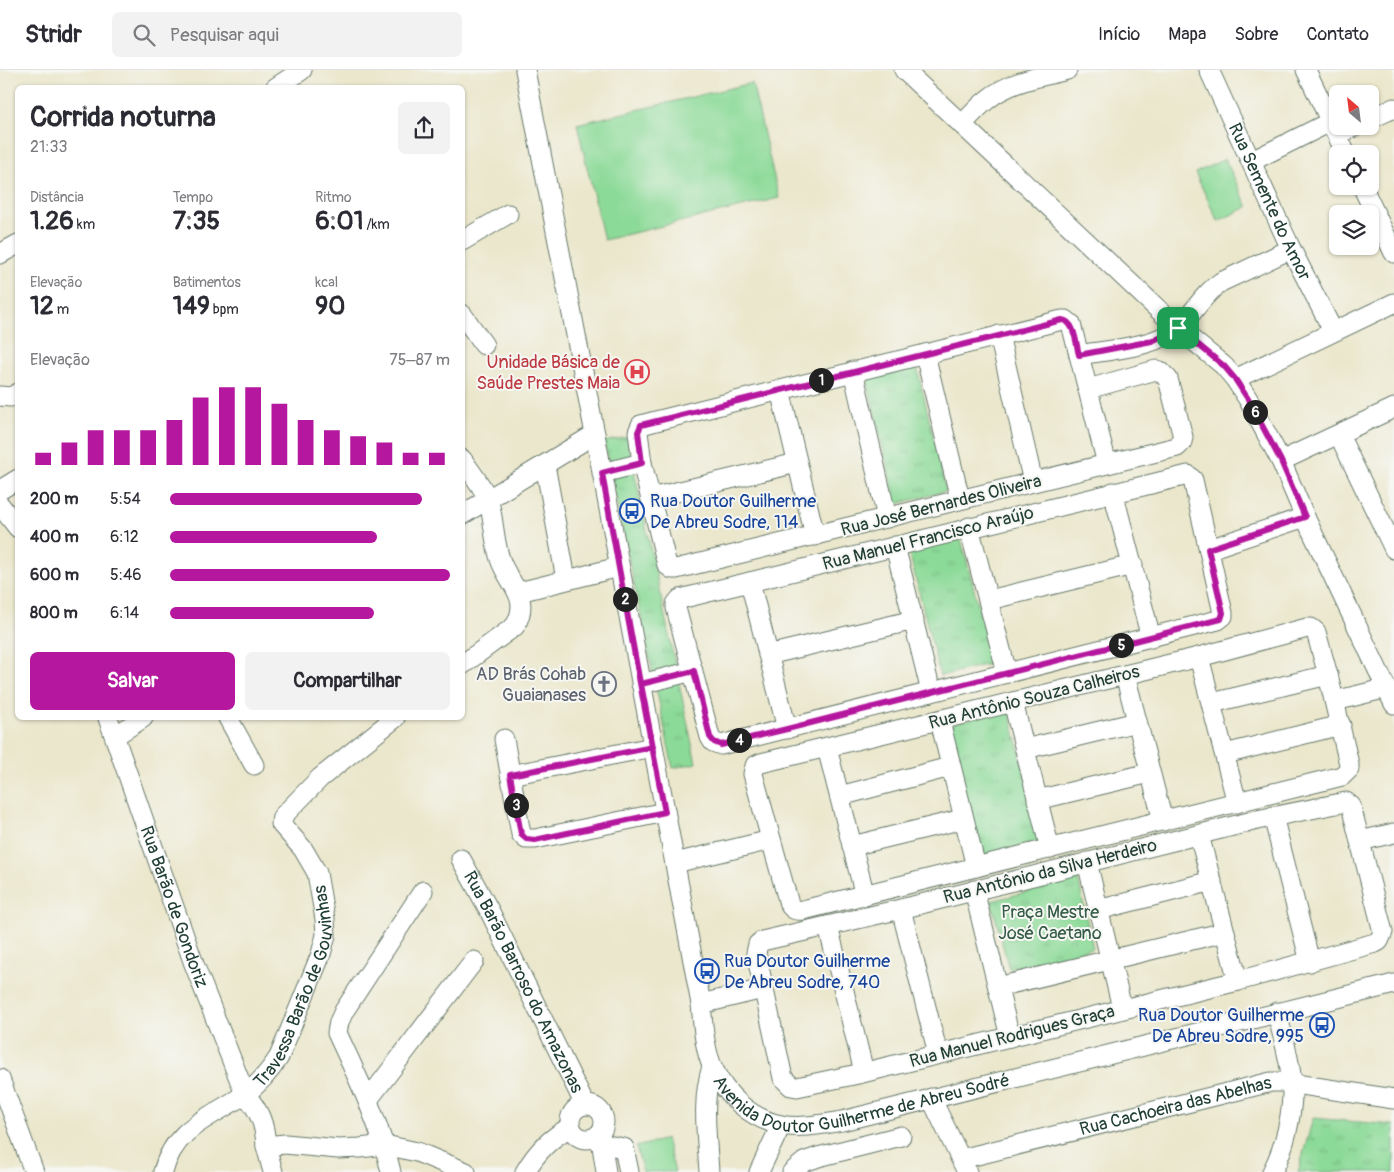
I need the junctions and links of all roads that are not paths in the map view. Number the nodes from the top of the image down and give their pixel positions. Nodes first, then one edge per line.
1 (302, 70) edge
2 (525, 70) edge
3 (904, 70) edge
4 (1067, 70) edge
5 (1209, 70) edge
6 (1306, 70) edge
7 (280, 85) edge
8 (1394, 108) edge
9 (1379, 115) edge
10 (1329, 118) edge
11 (962, 124) junction
12 (1329, 131) edge
13 (1252, 161) junction
14 (1366, 195) edge
15 (508, 214) dead end
16 (465, 239) edge
17 (15, 246) edge
18 (1291, 249) junction
19 (1394, 253) edge
20 (0, 254) edge
21 (1394, 303) edge
22 (465, 318) edge
23 (1178, 328) junction
24 (1333, 331) junction
25 (999, 335) junction
26 (484, 345) dead end
27 (925, 354) junction
28 (1079, 355) junction
29 (853, 371) junction
30 (1235, 379) junction
31 (1088, 389) junction
32 (780, 390) junction
33 (15, 395) edge
34 (0, 396) edge
35 (1394, 408) edge
36 (595, 434) junction
37 (1339, 435) junction
38 (1281, 461) junction
39 (642, 463) junction
40 (797, 463) junction
41 (465, 464) edge
42 (1107, 464) junction
43 (545, 465) junction
44 (602, 473) junction
45 (15, 481) edge
46 (1033, 482) junction
47 (0, 490) edge
48 (1113, 492) junction
49 (651, 498) junction
50 (488, 500) junction
51 (960, 500) junction
52 (0, 505) edge
53 (465, 513) edge
54 (1305, 517) junction
55 (887, 518) junction
56 (15, 524) edge
57 (970, 527) junction
58 (814, 536) junction
59 (895, 546) junction
60 (1208, 549) junction
61 (1394, 549) edge
62 (1133, 565) junction
63 (619, 567) junction
64 (566, 580) junction
65 (750, 582) junction
66 (519, 592) junction
67 (989, 600) junction
68 (914, 620) junction
69 (1151, 638) junction
70 (768, 655) junction
71 (1199, 656) junction
72 (465, 663) edge
73 (694, 671) junction
74 (1007, 673) junction
75 (1125, 674) junction
76 (1328, 675) junction
77 (641, 684) junction
78 (931, 692) junction
79 (1390, 696) edge
80 (1335, 701) junction
81 (1013, 702) junction
82 (1212, 704) junction
83 (109, 720) edge
84 (140, 720) edge
85 (229, 720) edge
86 (392, 720) edge
87 (940, 721) junction
88 (1137, 722) junction
89 (1341, 726) junction
90 (787, 729) junction
91 (115, 736) junction
92 (504, 739) dead end
93 (653, 747) junction
94 (827, 748) junction
95 (1025, 749) junction
96 (1225, 754) junction
97 (254, 765) dead end
98 (950, 767) junction
99 (1150, 773) junction
100 (510, 775) junction
101 (840, 796) junction
102 (1037, 800) junction
103 (1237, 803) junction
104 (665, 812) junction
105 (1273, 816) junction
106 (963, 819) junction
107 (1163, 821) junction
108 (1394, 833) edge
109 (1199, 835) junction
110 (770, 840) junction
111 (1360, 841) junction
112 (852, 846) junction
113 (1050, 849) junction
114 (461, 859) dead end
115 (1087, 862) junction
116 (675, 863) junction
117 (976, 866) junction
118 (1212, 882) junction
119 (974, 890) junction
120 (423, 891) dead end
121 (865, 896) junction
122 (901, 908) junction
123 (1098, 910) junction
124 (828, 926) junction
125 (1225, 932) junction
126 (1111, 960) junction
127 (474, 961) dead end
128 (1310, 962) junction
129 (1238, 981) junction
130 (1394, 984) edge
131 (998, 987) junction
132 (763, 989) junction
133 (701, 1004) junction
134 (1122, 1008) junction
135 (1277, 1012) junction
136 (1010, 1037) junction
137 (938, 1054) junction
138 (712, 1067) junction
139 (864, 1072) junction
140 (0, 1080) edge
141 (1292, 1083) junction
142 (245, 1094) junction
143 (931, 1098) junction
144 (1394, 1099) edge
145 (368, 1100) junction
146 (585, 1105) junction
147 (781, 1125) junction
148 (571, 1127) junction
149 (901, 1136) dead end
150 (601, 1138) junction
151 (385, 1144) junction
152 (266, 1146) junction
153 (964, 1165) edge
154 (34, 1172) edge
155 (163, 1172) edge
156 (273, 1172) edge
157 (392, 1172) edge
158 (466, 1172) edge
159 (525, 1172) edge
160 (606, 1172) edge
161 (628, 1172) edge
162 (709, 1172) edge
163 (758, 1172) edge
164 (792, 1172) edge
165 (1272, 1172) edge

1 - 7 street
2 - 36 street, Avenida Doutor Guilherme de Abreu Sodré
3 - 11 street
4 - 11 street
5 - 13 street, Rua Semente do Amor
6 - 10 street
8 - 9 street
11 - 23 street
12 - 13 street
13 - 18 street, Rua Semente do Amor
14 - 19 street
15 - 16 street
17 - 20 street
18 - 23 street
18 - 24 street, Rua Semente do Amor
21 - 24 street
22 - 26 street
23 - 28 street
23 - 30 street
24 - 30 street
25 - 27 street
25 - 28 street
25 - 46 street
27 - 29 street
27 - 51 street
28 - 31 street
29 - 32 street
29 - 55 street
30 - 38 street
31 - 42 street
31 - 42 street, Rua José Bernardes Oliveira
32 - 39 street
32 - 40 street
33 - 34 street
35 - 37 street
36 - 43 street
36 - 44 street, Avenida Doutor Guilherme de Abreu Sodré
37 - 38 street
37 - 61 street
38 - 54 street
39 - 44 street
39 - 49 street
40 - 49 street
40 - 58 street
41 - 50 street
42 - 46 street, Rua José Bernardes Oliveira
43 - 50 street
43 - 64 street
44 - 63 street, Avenida Doutor Guilherme de Abreu Sodré
45 - 47 street
46 - 51 street, Rua José Bernardes Oliveira
48 - 57 street, Rua Manuel Francisco Araújo
48 - 60 street, Rua Manuel Francisco Araújo
48 - 62 street
49 - 58 street, Rua José Bernardes Oliveira
50 - 53 street
50 - 66 street
51 - 55 street, Rua José Bernardes Oliveira
52 - 56 street
54 - 60 street
54 - 79 street
55 - 58 street, Rua José Bernardes Oliveira
57 - 59 street, Rua Manuel Francisco Araújo
57 - 67 street
59 - 65 street, Rua Manuel Francisco Araújo
59 - 68 street
60 - 69 street
62 - 67 street
62 - 69 street
63 - 64 street
63 - 77 street, Avenida Doutor Guilherme de Abreu Sodré
64 - 66 street
65 - 70 street
65 - 73 street, Rua Manuel Francisco Araújo
66 - 72 street
67 - 74 street
68 - 70 street
68 - 78 street
69 - 74 street
70 - 90 street
71 - 75 street, Rua Antônio Souza Calheiros
71 - 76 street, Rua Antônio Souza Calheiros
71 - 82 street
73 - 77 street
73 - 90 street
74 - 78 street
75 - 81 street, Rua Antônio Souza Calheiros
75 - 88 street
76 - 80 street
76 - 82 street
77 - 93 street, Avenida Doutor Guilherme de Abreu Sodré
78 - 90 street
79 - 80 street
80 - 89 street
81 - 87 street, Rua Antônio Souza Calheiros
81 - 95 street
82 - 96 street
83 - 91 street, Rua Barão de Gondoriz
84 - 91 street
85 - 97 street
86 - 142 street, Travessa Barão de Gouvinhas
87 - 94 street, Rua Antônio Souza Calheiros
87 - 98 street
88 - 95 street
88 - 99 street
89 - 96 street
89 - 103 street
91 - 142 street, Rua Barão de Gondoriz
92 - 100 street
93 - 100 street
93 - 104 street, Avenida Doutor Guilherme de Abreu Sodré
94 - 101 street
94 - 110 street, Rua Antônio Souza Calheiros
95 - 102 street
96 - 103 street
98 - 101 street
98 - 106 street
99 - 102 street
99 - 107 street
100 - 104 street
101 - 112 street
102 - 113 street
103 - 107 street
104 - 116 street, Avenida Doutor Guilherme de Abreu Sodré
105 - 109 street, Rua Antônio da Silva Herdeiro
105 - 111 street, Rua Antônio da Silva Herdeiro
105 - 128 street
106 - 112 street
106 - 117 street
107 - 113 street
108 - 111 street
109 - 115 street, Rua Antônio da Silva Herdeiro
109 - 118 street
110 - 116 street
110 - 121 street
111 - 128 street, Rua Manuel Rodrigues Graça
112 - 121 street
113 - 117 street
114 - 146 street, Rua Barão Barroso do Amazonas
115 - 119 street, Rua Antônio da Silva Herdeiro
115 - 123 street
116 - 133 street, Avenida Doutor Guilherme de Abreu Sodré
117 - 121 street
118 - 123 street
118 - 125 street
119 - 122 street, Rua Antônio da Silva Herdeiro
119 - 131 street
120 - 145 street
122 - 124 street, Rua Antônio da Silva Herdeiro
122 - 137 street
123 - 126 street
124 - 132 street, Rua Antônio da Silva Herdeiro
124 - 139 street
125 - 126 street
125 - 129 street
126 - 131 street
126 - 134 street
127 - 145 street
128 - 129 street, Rua Manuel Rodrigues Graça
129 - 134 street, Rua Manuel Rodrigues Graça
130 - 135 street, Avenida Doutor Guilherme de Abreu Sodré
131 - 136 street
132 - 133 street
132 - 139 street, Rua Manuel Rodrigues Graça
133 - 138 street, Avenida Doutor Guilherme de Abreu Sodré
134 - 136 street, Rua Manuel Rodrigues Graça
135 - 141 street
135 - 143 street, Avenida Doutor Guilherme de Abreu Sodré
136 - 137 street, Rua Manuel Rodrigues Graça
137 - 139 street, Rua Manuel Rodrigues Graça
138 - 147 street, Avenida Doutor Guilherme de Abreu Sodré
138 - 162 street
140 - 154 street
141 - 144 street, Rua Cachoeira das Abelhas
141 - 153 street, Rua Cachoeira das Abelhas
141 - 165 street
142 - 152 street, Rua Barão de Gondoriz
142 - 155 street, Travessa Barão de Gouvinhas
143 - 147 street, Avenida Doutor Guilherme de Abreu Sodré
143 - 153 street
145 - 151 street
146 - 148 street
146 - 150 street
147 - 163 street
148 - 150 street
148 - 159 street
149 - 164 street
150 - 160 street
150 - 161 street
151 - 152 street
151 - 157 street
151 - 158 street
152 - 156 street, Rua Barão de Gondoriz

